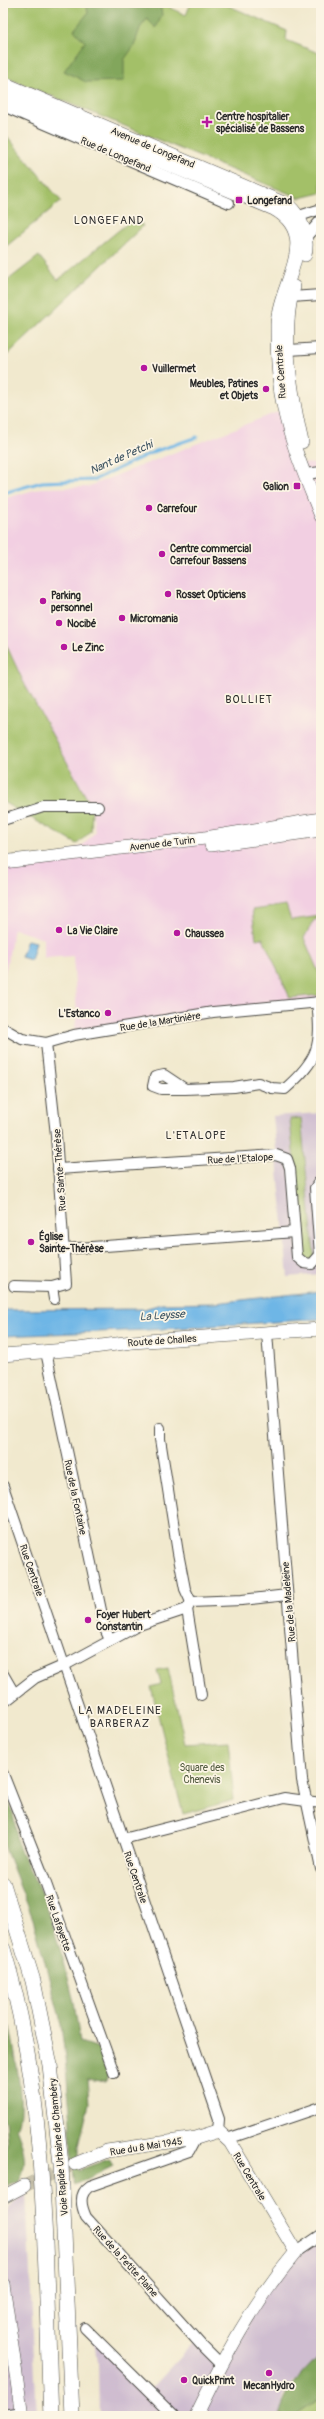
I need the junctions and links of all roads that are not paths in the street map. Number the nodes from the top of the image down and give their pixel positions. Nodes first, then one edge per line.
1 (3, 83) edge
2 (3, 96) edge
3 (3, 106) edge
4 (229, 203) dead end
5 (321, 208) edge
6 (321, 220) edge
7 (298, 228) junction
8 (321, 295) edge
9 (291, 297) junction
10 (321, 348) edge
11 (289, 350) junction
12 (313, 473) edge
13 (321, 493) edge
14 (321, 516) edge
15 (98, 807) dead end
16 (321, 819) edge
17 (3, 820) edge
18 (321, 830) edge
19 (120, 848) junction
20 (91, 860) junction
21 (3, 862) edge
22 (3, 871) edge
23 (319, 1002) edge
24 (3, 1028) edge
25 (46, 1043) junction
26 (186, 1089) dead end
27 (58, 1169) junction
28 (321, 1179) edge
29 (295, 1232) junction
30 (65, 1249) junction
31 (14, 1286) dead end
32 (52, 1287) junction
33 (54, 1299) dead end
34 (321, 1329) edge
35 (267, 1333) junction
36 (46, 1352) junction
37 (3, 1355) edge
38 (160, 1428) dead end
39 (3, 1486) edge
40 (287, 1595) junction
41 (189, 1605) junction
42 (110, 1640) junction
43 (65, 1665) junction
44 (3, 1674) edge
45 (14, 1692) junction
46 (201, 1695) dead end
47 (3, 1703) edge
48 (3, 1774) edge
49 (306, 1802) junction
50 (321, 1803) edge
51 (123, 1839) junction
52 (321, 1869) edge
53 (3, 1884) edge
54 (3, 1949) edge
55 (114, 2073) dead end
56 (321, 2107) edge
57 (223, 2135) junction
58 (196, 2138) junction
59 (75, 2164) tunnel mouth
60 (24, 2186) tunnel mouth
61 (3, 2197) edge
62 (321, 2235) edge
63 (296, 2252) junction
64 (3, 2284) edge
65 (84, 2328) dead end
66 (221, 2365) junction
67 (22, 2414) edge
68 (3, 2415) edge
69 (51, 2416) edge
70 (72, 2416) edge
71 (174, 2416) edge
72 (196, 2416) edge

1 - 7 main road, Avenue de Longefand
2 - 7 main road, Avenue de Longefand
3 - 4 street, Rue de Longefand
5 - 7 street
6 - 7 street
7 - 9 main road, Rue Centrale
7 - 12 main road, Rue Centrale
8 - 9 street
9 - 11 main road, Rue Centrale
10 - 11 street
11 - 12 main road, Rue Centrale
12 - 13 main road, Rue Centrale
12 - 14 main road, Rue Centrale
15 - 17 street
16 - 19 main road, Avenue de Turin
18 - 20 main road, Avenue de Turin
19 - 20 main road
19 - 21 main road, Avenue de Turin
20 - 22 main road, Avenue de Turin
23 - 25 street, Rue de la Martinière
23 - 26 street
24 - 25 street, Rue de la Martinière
25 - 27 street, Rue Sainte-Thérèse
27 - 29 street, Rue de l'Etalope
27 - 30 street, Rue Sainte-Thérèse
28 - 29 street, Rue de l'Etalope
29 - 30 street
30 - 32 street, Rue Sainte-Thérèse
31 - 32 street
32 - 33 street
34 - 35 main road, Route de Challes
35 - 36 main road, Route de Challes
35 - 40 street, Rue de la Madeleine
36 - 37 main road, Route de Challes
36 - 42 street, Rue de la Fontaine
38 - 41 street
39 - 43 street, Rue Centrale
40 - 41 street
40 - 49 street, Rue de la Madeleine
41 - 42 street
41 - 46 street
42 - 43 street
43 - 45 street
43 - 51 street, Rue Centrale
44 - 45 street
45 - 47 street
48 - 55 street, Rue Lafayette
49 - 50 street
49 - 51 street
49 - 52 street, Rue de la Madeleine
51 - 57 street, Rue Centrale
53 - 70 highway, Voie Rapide Urbaine de Chambéry
54 - 69 highway, Voie Rapide Urbaine de Chambéry
56 - 57 street
57 - 58 main road, Rue du 8 Mai 1945
57 - 63 main road, Rue Centrale
58 - 59 main road, Rue du 8 Mai 1945
58 - 66 street, Rue de la Petite Plaine
60 - 61 main road
62 - 63 street
63 - 66 main road
64 - 67 main road
65 - 71 street
66 - 72 main road
67 - 68 street

